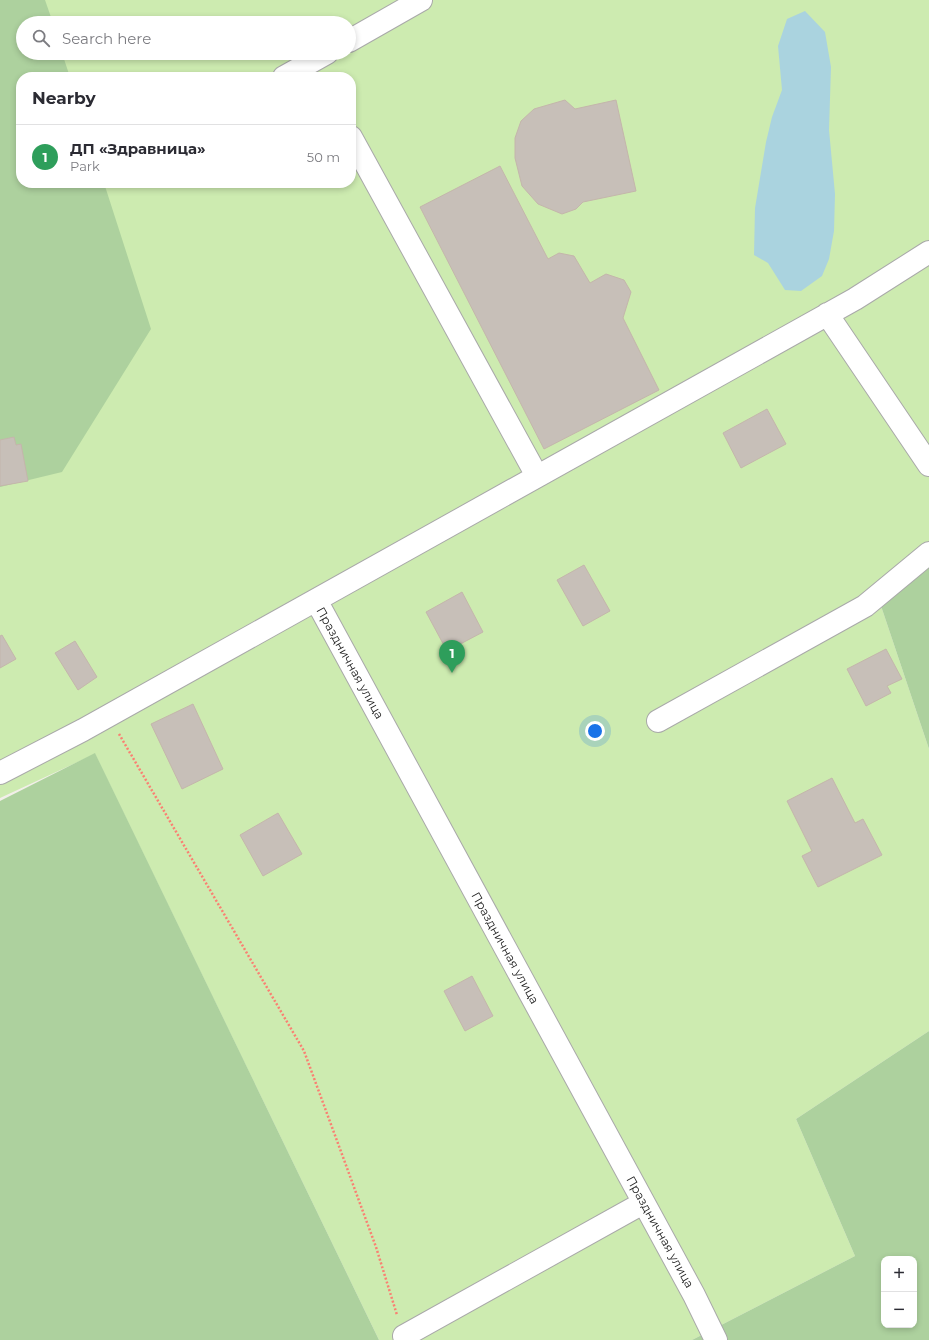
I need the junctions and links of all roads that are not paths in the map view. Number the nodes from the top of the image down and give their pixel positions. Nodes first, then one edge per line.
1 (421, 0) edge
2 (356, 36) edge
3 (318, 64) edge
4 (297, 72) edge
5 (356, 146) edge
6 (929, 252) edge
7 (827, 314) junction
8 (929, 464) edge
9 (537, 476) junction
10 (929, 553) edge
11 (316, 600) junction
12 (658, 721) dead end
13 (0, 773) edge
14 (644, 1203) junction
15 (404, 1336) road end
16 (716, 1340) edge

1 - 2 street
3 - 4 street
5 - 9 street
6 - 7 street
7 - 8 street
7 - 9 street
9 - 11 street
10 - 12 street
11 - 13 street
11 - 14 street, Праздничная улица
14 - 15 street
14 - 16 street, Праздничная улица

